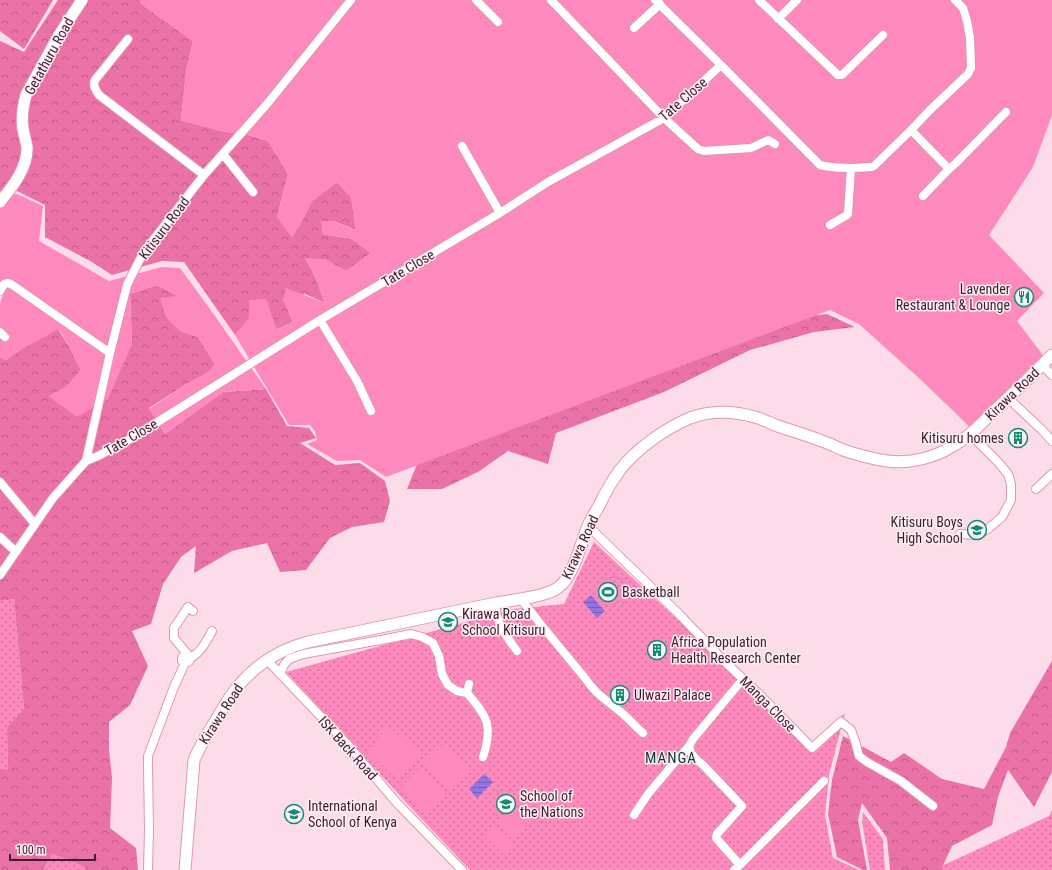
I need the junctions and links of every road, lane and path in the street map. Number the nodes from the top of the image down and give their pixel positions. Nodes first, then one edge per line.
1 (82, 0) edge
2 (351, 0) edge
3 (476, 0) edge
4 (551, 0) edge
5 (759, 0) edge
6 (797, 0) edge
7 (955, 0) edge
8 (657, 2) edge
9 (778, 19) junction
10 (498, 22) dead end
11 (634, 28) dead end
12 (883, 34) dead end
13 (128, 39) dead end
14 (722, 65) junction
15 (1006, 112) dead end
16 (664, 118) junction
17 (911, 130) junction
18 (775, 144) dead end
19 (462, 146) dead end
20 (223, 154) junction
21 (851, 168) junction
22 (949, 169) junction
23 (204, 175) junction
24 (253, 192) dead end
25 (923, 196) dead end
26 (0, 202) edge
27 (500, 213) junction
28 (830, 225) dead end
29 (0, 291) edge
30 (320, 320) junction
31 (110, 353) junction
32 (1052, 355) edge
33 (1042, 365) junction
34 (1052, 375) edge
35 (1008, 398) junction
36 (371, 411) dead end
37 (970, 434) junction
38 (1051, 440) edge
39 (86, 461) junction
40 (1052, 474) edge
41 (0, 482) edge
42 (1036, 489) dead end
43 (35, 524) junction
44 (588, 526) junction
45 (960, 534) dead end
46 (0, 537) edge
47 (16, 552) junction
48 (0, 575) edge
49 (521, 599) junction
50 (496, 603) junction
51 (193, 611) dead end
52 (212, 630) dead end
53 (517, 651) dead end
54 (188, 658) junction
55 (267, 660) junction
56 (280, 674) junction
57 (743, 679) junction
58 (469, 684) dead end
59 (467, 693) junction
60 (643, 733) dead end
61 (689, 746) junction
62 (483, 757) dead end
63 (824, 781) dead end
64 (933, 806) dead end
65 (634, 815) dead end
66 (737, 867) edge
67 (148, 870) edge
68 (185, 870) edge
69 (462, 870) edge

1 - 26 main road, Getathuru Road
2 - 20 street, Kitisuru Road
3 - 10 street
4 - 16 street
5 - 9 street
6 - 9 street
7 - 17 street
8 - 11 street
8 - 14 street
9 - 12 street
13 - 23 street
14 - 16 street, Tate Close
14 - 21 street
15 - 22 street
16 - 18 street
16 - 27 street, Tate Close
17 - 21 street
17 - 22 street
19 - 27 street
20 - 23 street, Kitisuru Road
20 - 24 street
21 - 28 street
22 - 25 street
23 - 31 street, Kitisuru Road
27 - 30 street, Tate Close
29 - 31 street
30 - 36 street
30 - 39 street, Tate Close
31 - 39 street, Kitisuru Road
32 - 33 main road, Kirawa Road
33 - 34 street
33 - 35 main road, Kirawa Road
35 - 37 main road, Kirawa Road
35 - 38 street
37 - 44 main road, Kirawa Road
37 - 45 street
39 - 43 street, Kitisuru Road
40 - 42 street
41 - 43 street
43 - 47 street, Kitisuru Road
44 - 49 main road, Kirawa Road
44 - 57 street, Manga Close
46 - 47 street
47 - 48 street, Kitisuru Road
49 - 50 main road, Kirawa Road
49 - 60 street
50 - 53 street
50 - 55 main road, Kirawa Road
51 - 54 street
52 - 54 street
54 - 67 street
55 - 56 street, ISK Back Road
55 - 68 main road, Kirawa Road
56 - 59 street
56 - 69 street, ISK Back Road
57 - 61 street
57 - 64 street, Manga Close
58 - 59 street
59 - 62 street
61 - 65 street
61 - 66 street
63 - 66 street

